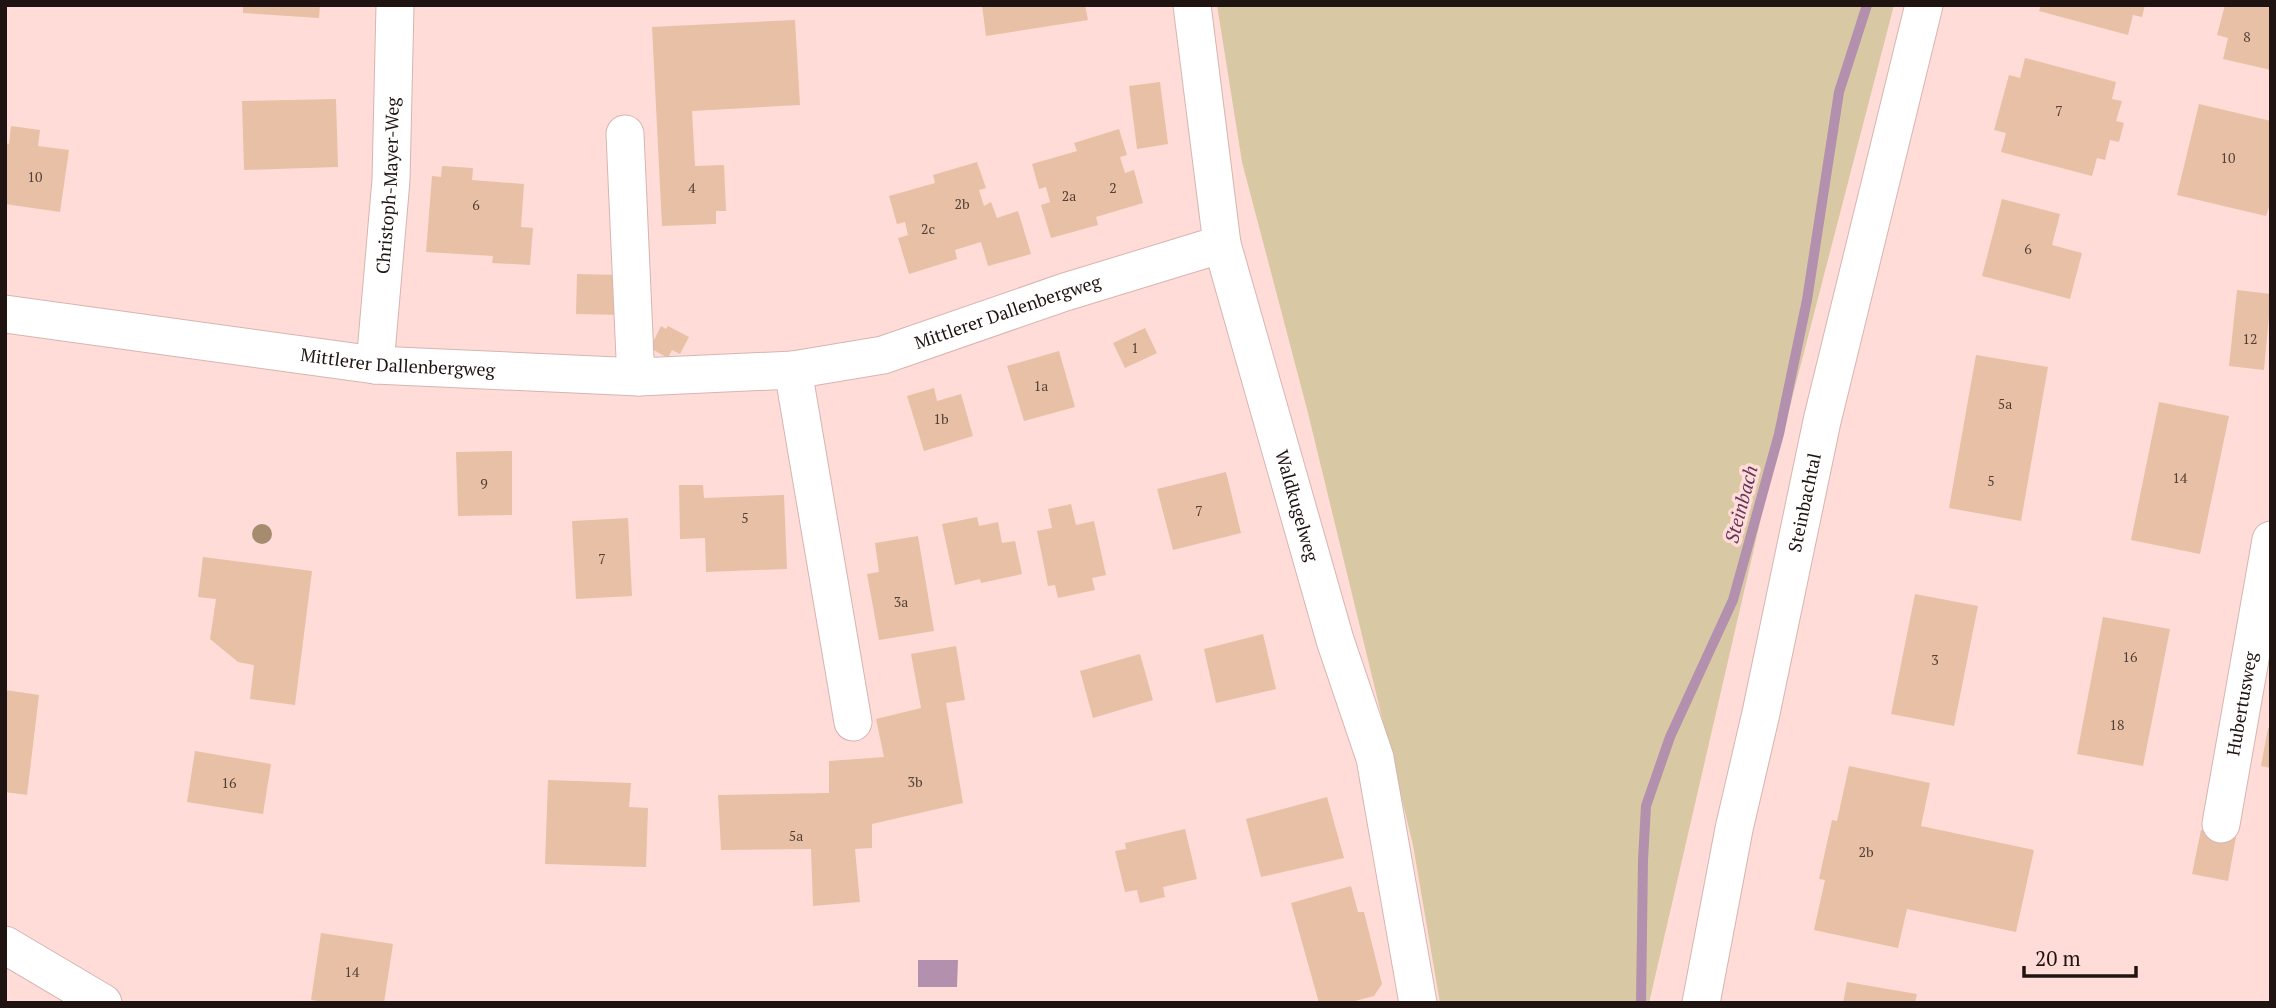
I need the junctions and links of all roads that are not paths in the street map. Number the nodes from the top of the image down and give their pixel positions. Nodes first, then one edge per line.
1 (395, 5) edge
2 (1192, 5) edge
3 (1924, 5) edge
4 (625, 134) dead end
5 (1222, 244) junction
6 (5, 314) edge
7 (375, 365) junction
8 (793, 370) junction
9 (639, 377) junction
10 (2271, 541) edge
11 (853, 722) dead end
12 (2221, 824) dead end
13 (5, 945) edge
14 (103, 1003) edge
15 (1418, 1003) edge
16 (1700, 1003) edge

1 - 7 street, Christoph-Mayer-Weg
2 - 5 street, Waldkugelweg
3 - 16 street, Steinbachtal
4 - 9 street
5 - 8 street, Mittlerer Dallenbergweg
5 - 15 street, Waldkugelweg
6 - 7 street, Mittlerer Dallenbergweg
7 - 9 street, Mittlerer Dallenbergweg
8 - 9 street, Mittlerer Dallenbergweg
8 - 11 street
10 - 12 street, Hubertusweg
13 - 14 street

